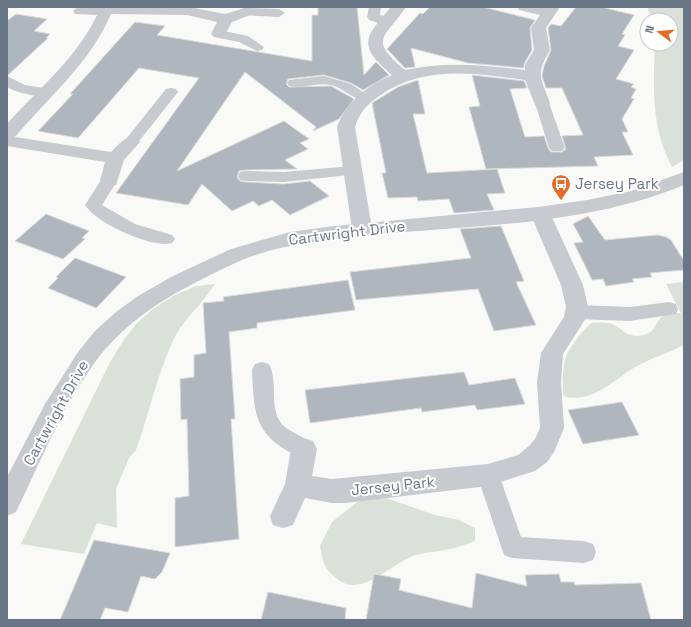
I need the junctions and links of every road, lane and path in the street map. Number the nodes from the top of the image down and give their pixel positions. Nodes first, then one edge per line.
1 (375, 7) edge
2 (399, 7) edge
3 (524, 7) edge
4 (106, 10) junction
5 (551, 10) edge
6 (80, 11) dead end
7 (245, 12) joint
8 (280, 13) dead end
9 (226, 19) junction
10 (387, 22) junction
11 (219, 34) joint
12 (257, 47) dead end
13 (401, 75) junction
14 (532, 76) junction
15 (7, 80) edge
16 (294, 83) dead end
17 (45, 92) junction
18 (172, 92) dead end
19 (365, 98) junction
20 (542, 103) joint
21 (7, 135) edge
22 (7, 141) edge
23 (131, 142) joint
24 (557, 148) dead end
25 (115, 158) junction
26 (352, 171) junction
27 (246, 176) dead end
28 (684, 178) edge
29 (109, 181) joint
30 (540, 213) junction
31 (362, 229) junction
32 (166, 239) dead end
33 (669, 309) dead end
34 (577, 312) junction
35 (262, 370) dead end
36 (304, 449) joint
37 (15, 472) edge
38 (488, 475) junction
39 (298, 485) junction
40 (7, 504) edge
41 (283, 516) dead end
42 (584, 552) dead end

1 - 10 lane
2 - 10 street
3 - 5 street
4 - 6 street
4 - 9 street
4 - 17 street
5 - 14 street
7 - 8 lane
7 - 9 street
9 - 11 street
10 - 13 street
11 - 12 lane
13 - 14 street
13 - 19 street
14 - 20 street
15 - 17 lane
16 - 19 lane
17 - 21 street
18 - 23 lane
19 - 26 street
20 - 24 lane
22 - 25 street
23 - 25 street
25 - 29 street
26 - 27 lane
26 - 31 street
28 - 30 street, Cartwright Drive
29 - 32 lane
30 - 31 street, Cartwright Drive
30 - 34 street
31 - 37 street, Cartwright Drive
33 - 34 lane
34 - 38 street, Jersey Park
35 - 36 lane
36 - 39 street
37 - 40 street, Cartwright Drive
38 - 39 street, Jersey Park
38 - 42 lane
39 - 41 street

